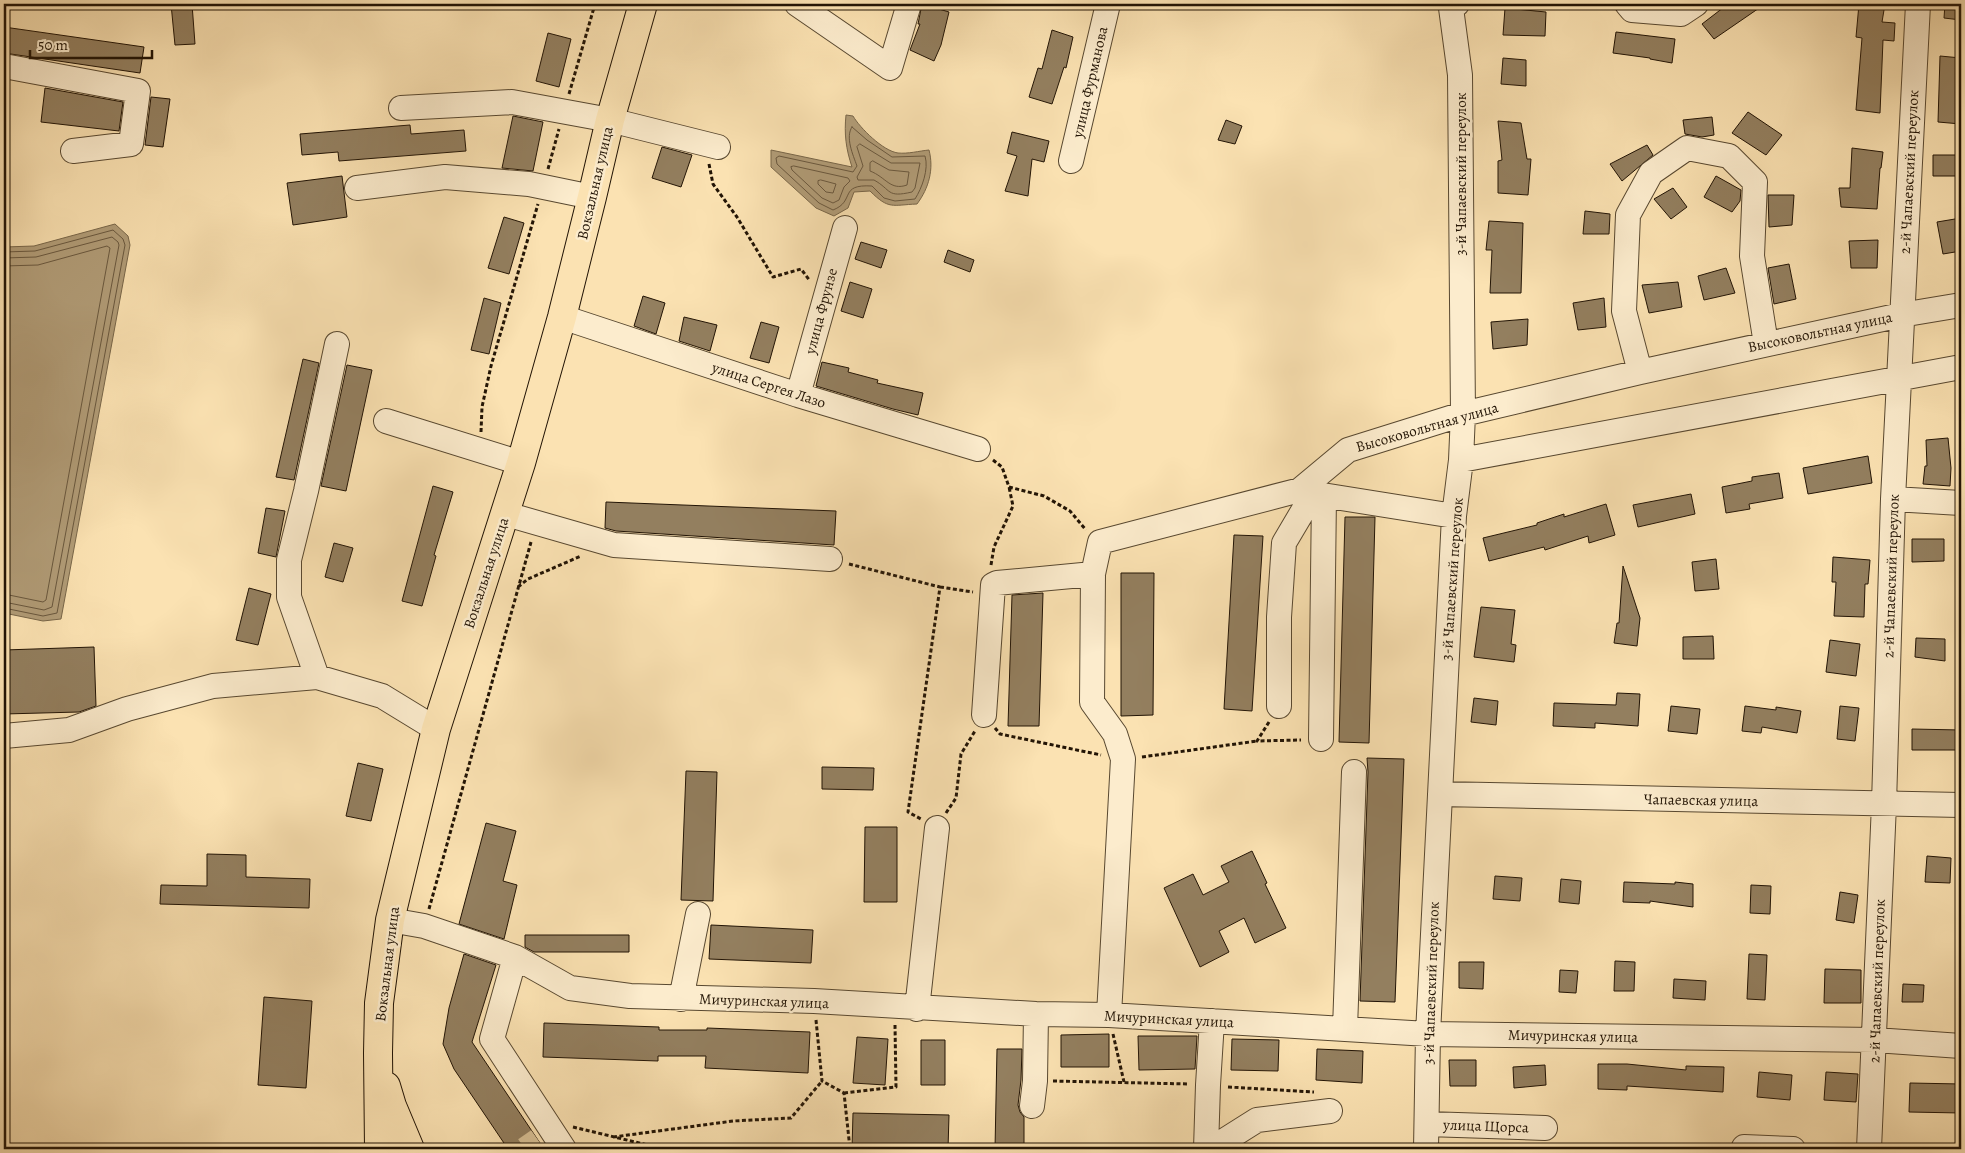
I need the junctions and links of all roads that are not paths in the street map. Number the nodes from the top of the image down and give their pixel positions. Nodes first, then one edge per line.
1 (643, 4) edge
2 (797, 4) edge
3 (909, 4) edge
4 (1108, 4) edge
5 (1627, 4) edge
6 (1696, 4) edge
7 (1918, 4) edge
8 (1454, 6) edge
9 (4, 66) edge
10 (401, 108) dead end
11 (610, 120) junction
12 (712, 146) road end
13 (73, 151) dead end
14 (1072, 161) dead end
15 (357, 188) dead end
16 (592, 197) junction
17 (845, 228) dead end
18 (1961, 305) edge
19 (1901, 315) junction
20 (562, 317) junction
21 (337, 344) dead end
22 (1766, 344) junction
23 (1961, 367) edge
24 (1640, 372) junction
25 (1900, 379) junction
26 (798, 395) junction
27 (1463, 414) junction
28 (386, 421) dead end
29 (978, 449) road end
30 (1461, 460) junction
31 (521, 463) junction
32 (1312, 493) junction
33 (1893, 499) junction
34 (1961, 503) edge
35 (506, 514) junction
36 (1454, 516) junction
37 (830, 559) road end
38 (1093, 574) junction
39 (317, 677) junction
40 (1279, 706) road end
41 (984, 715) road end
42 (436, 730) junction
43 (4, 736) edge
44 (1321, 740) road end
45 (1354, 772) dead end
46 (1440, 794) junction
47 (1884, 804) junction
48 (1961, 805) edge
49 (937, 828) road end
50 (698, 914) dead end
51 (390, 920) junction
52 (515, 957) junction
53 (682, 999) junction
54 (917, 1009) junction
55 (1036, 1014) junction
56 (1109, 1015) junction
57 (1212, 1022) junction
58 (1345, 1029) junction
59 (1428, 1034) junction
60 (1875, 1040) junction
61 (1961, 1046) edge
62 (378, 1054) junction
63 (1032, 1106) dead end
64 (1330, 1111) dead end
65 (1427, 1124) junction
66 (1545, 1128) dead end
67 (551, 1140) edge
68 (1744, 1147) dead end
69 (379, 1149) edge
70 (410, 1149) edge
71 (1206, 1149) edge
72 (1211, 1149) edge
73 (1426, 1149) edge
74 (1793, 1149) edge
75 (1869, 1149) edge

1 - 11 main road, Вокзальная улица
2 - 3 street
4 - 14 street, улица Фурманова
5 - 6 street
7 - 19 street, 2-й Чапаевский переулок
8 - 27 street, 3-й Чапаевский переулок
9 - 13 street
10 - 11 street
11 - 12 street
11 - 16 main road, Вокзальная улица
15 - 16 street
16 - 20 main road, Вокзальная улица
17 - 26 street, улица Фрунзе
18 - 19 street, Высоковольтная улица
19 - 22 street, Высоковольтная улица
19 - 25 street, 2-й Чапаевский переулок
20 - 26 street, улица Сергея Лазо
20 - 31 main road, Вокзальная улица
21 - 39 street
22 - 24 street, Высоковольтная улица
22 - 24 street
23 - 25 street
24 - 27 street, Высоковольтная улица
25 - 30 street
25 - 33 street, 2-й Чапаевский переулок
26 - 29 street, улица Сергея Лазо
27 - 30 street, 3-й Чапаевский переулок
27 - 32 street, Высоковольтная улица
28 - 31 street
30 - 36 street, 3-й Чапаевский переулок
31 - 35 main road, Вокзальная улица
32 - 36 street
32 - 38 street, Высоковольтная улица
32 - 40 street
32 - 44 street
33 - 34 street
33 - 47 street, 2-й Чапаевский переулок
35 - 37 street
35 - 42 main road, Вокзальная улица
36 - 46 street, 3-й Чапаевский переулок
38 - 41 street
38 - 56 street
39 - 42 street
39 - 43 street
42 - 51 main road, Вокзальная улица
45 - 58 street
46 - 47 street, Чапаевская улица
46 - 59 street, 3-й Чапаевский переулок
47 - 48 street, Чапаевская улица
47 - 60 street, 2-й Чапаевский переулок
49 - 54 street
50 - 53 street
51 - 52 street, Мичуринская улица
51 - 62 main road, Вокзальная улица
52 - 53 street, Мичуринская улица
52 - 67 street
53 - 54 street, Мичуринская улица
54 - 55 street, Мичуринская улица
55 - 56 street, Мичуринская улица
55 - 63 street
56 - 57 street, Мичуринская улица
57 - 58 street, Мичуринская улица
57 - 71 street
58 - 59 street, Мичуринская улица
59 - 60 street, Мичуринская улица
59 - 65 street, 3-й Чапаевский переулок
60 - 61 street, Мичуринская улица
60 - 75 street, 2-й Чапаевский переулок
62 - 69 main road, Вокзальная улица
62 - 70 main road
64 - 72 street
65 - 66 street, улица Щорса
65 - 73 street, 3-й Чапаевский переулок
68 - 74 street

